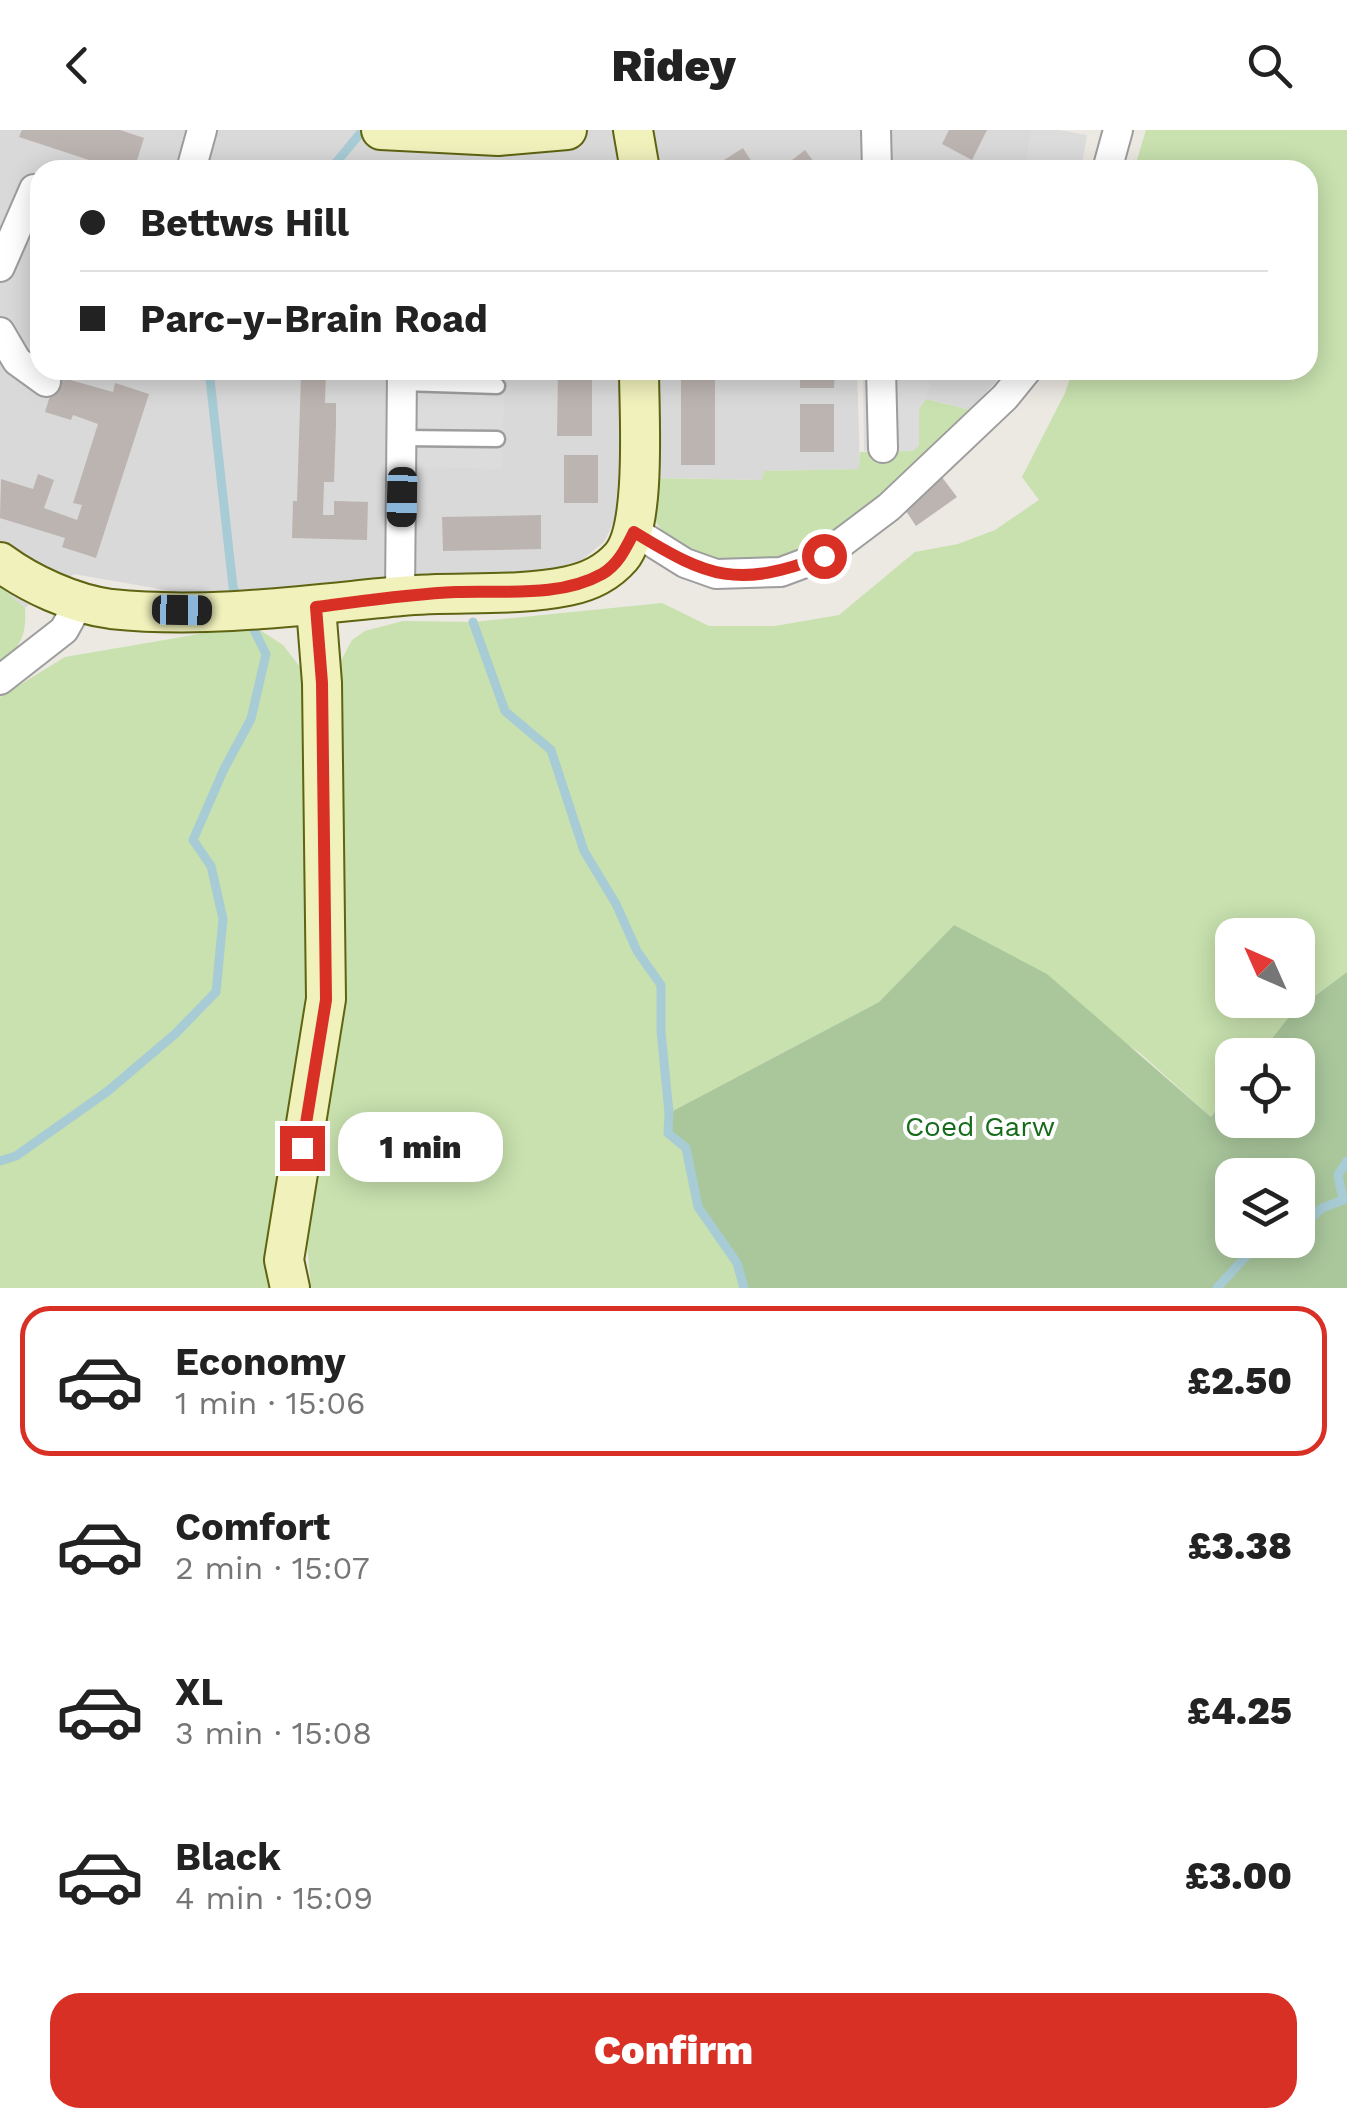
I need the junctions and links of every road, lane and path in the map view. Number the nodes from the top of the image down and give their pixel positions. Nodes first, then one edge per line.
1 (202, 130) edge
2 (567, 130) edge
3 (633, 130) edge
4 (876, 130) edge
5 (1118, 130) edge
6 (387, 131) edge
7 (194, 160) edge
8 (638, 160) edge
9 (877, 160) edge
10 (1110, 160) edge
11 (28, 232) edge
12 (0, 267) edge
13 (0, 332) edge
14 (30, 370) edge
15 (43, 380) edge
16 (402, 380) edge
17 (434, 380) edge
18 (639, 380) edge
19 (881, 380) edge
20 (1019, 380) edge
21 (46, 382) dead end
22 (497, 386) dead end
23 (402, 438) junction
24 (497, 439) dead end
25 (883, 448) dead end
26 (634, 532) junction
27 (0, 562) edge
28 (400, 596) junction
29 (80, 601) junction
30 (298, 607) junction
31 (0, 680) edge
32 (290, 1288) edge

1 - 7 street
2 - 6 street
3 - 8 street
4 - 9 street
5 - 10 street
11 - 12 street
13 - 14 street
15 - 21 street
16 - 23 street
17 - 22 lane
18 - 26 street
19 - 25 street
20 - 26 street
23 - 24 lane
23 - 28 street
26 - 28 street
27 - 29 street
28 - 30 street
29 - 30 street
29 - 31 street
30 - 32 street

